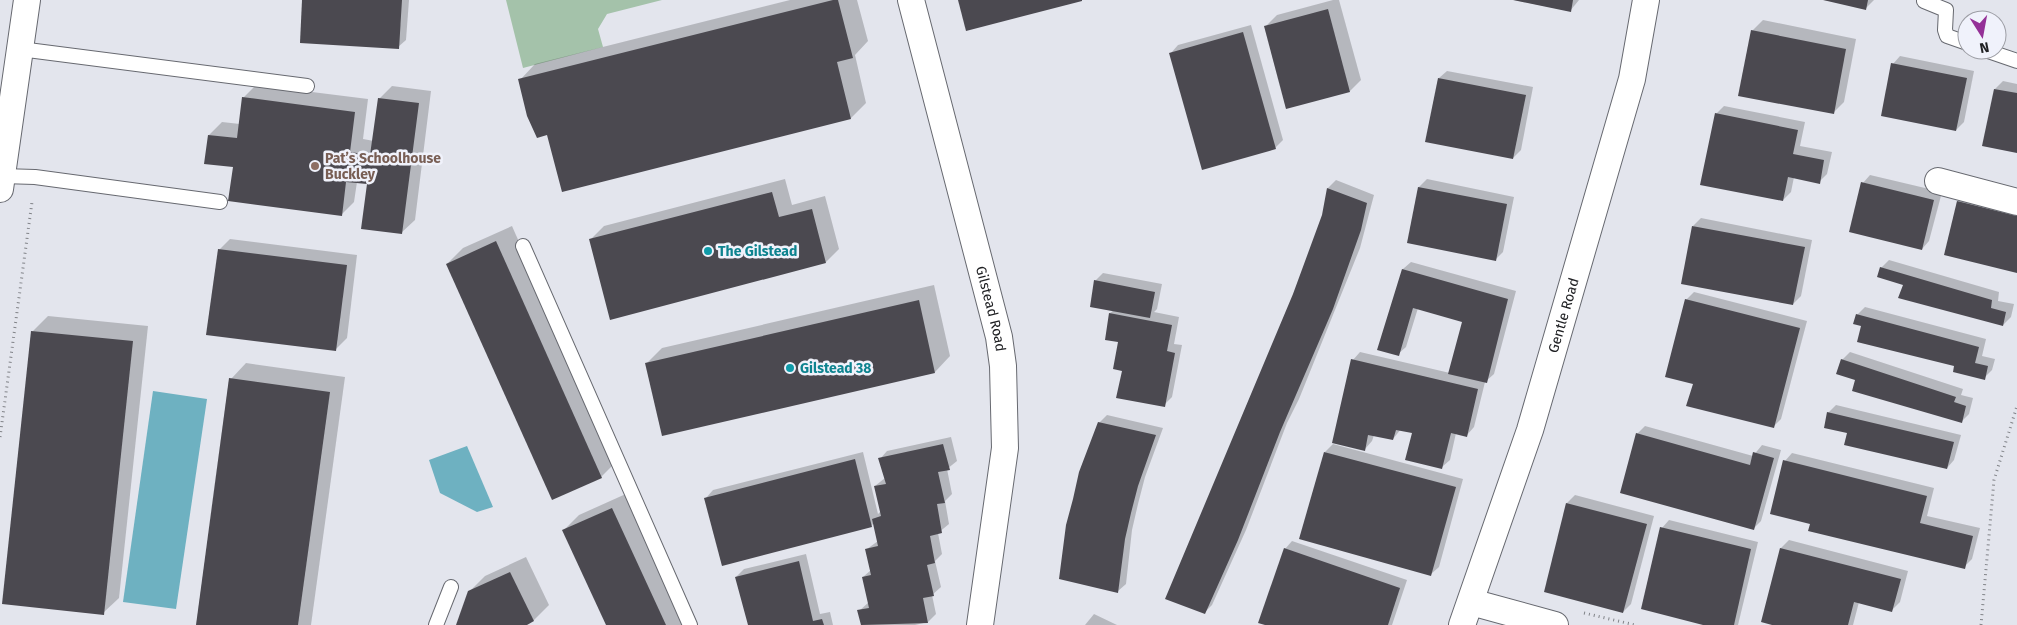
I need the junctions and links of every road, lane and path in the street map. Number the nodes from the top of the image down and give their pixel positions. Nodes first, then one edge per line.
1 (27, 0) edge
2 (911, 0) edge
3 (1646, 0) edge
4 (1924, 1) edge
5 (1957, 40) edge
6 (20, 49) junction
7 (307, 86) dead end
8 (7, 99) edge
9 (35, 177) junction
10 (1938, 181) dead end
11 (1, 183) edge
12 (220, 202) dead end
13 (2017, 202) edge
14 (523, 246) dead end
15 (2017, 406) edge
16 (0, 437) edge
17 (451, 587) dead end
18 (1466, 614) edge
19 (436, 625) edge
20 (690, 625) edge
21 (980, 625) edge
22 (1555, 625) edge
23 (1981, 625) edge

1 - 6 street
2 - 21 street, Gilstead Road
3 - 18 street, Gentle Road
4 - 5 lane
6 - 7 lane
6 - 8 street
8 - 11 street
9 - 11 lane
9 - 12 lane
9 - 16 path
10 - 13 street
14 - 20 lane
15 - 23 path
17 - 19 lane
18 - 22 street

